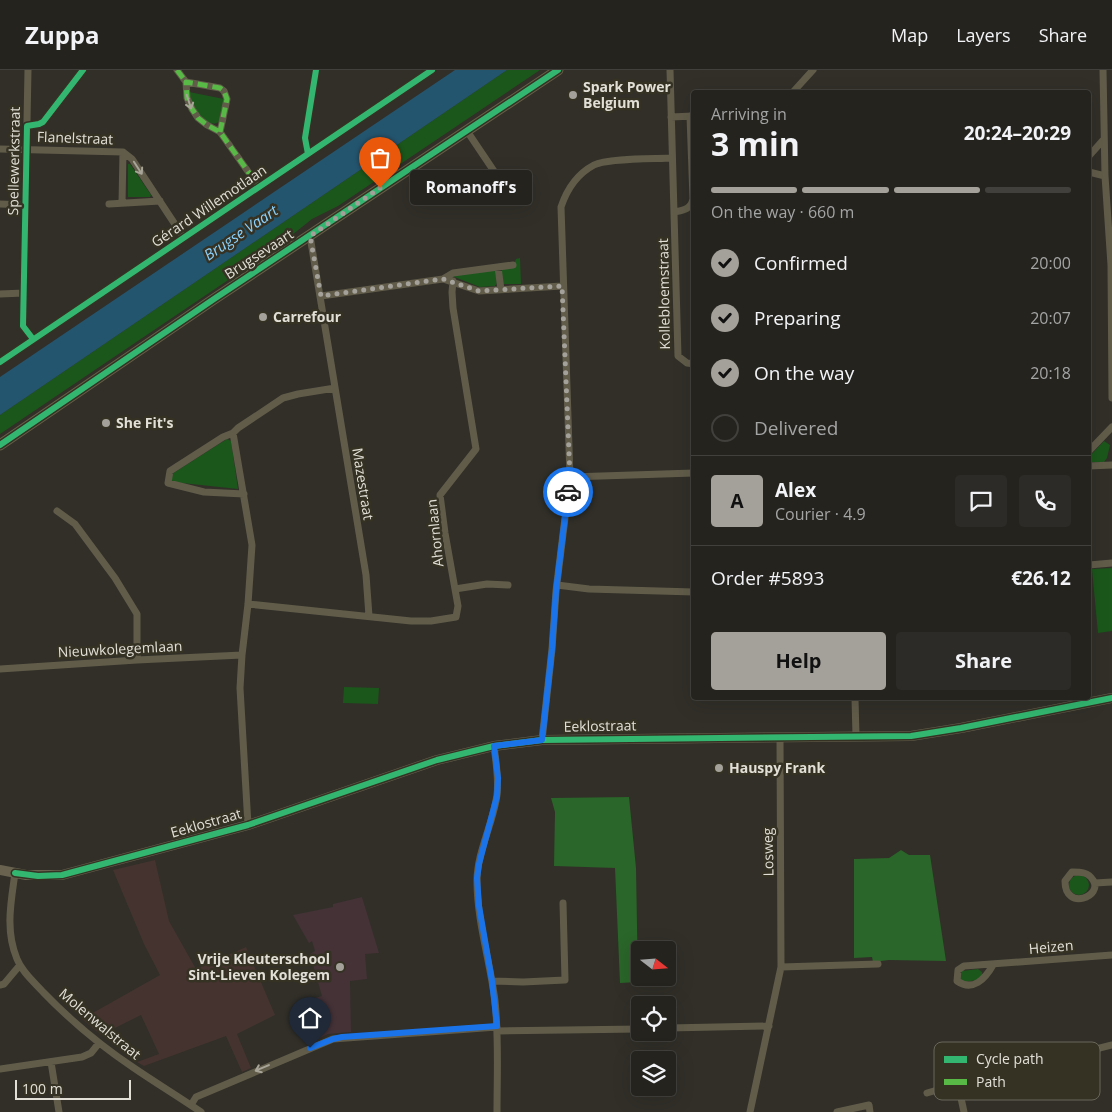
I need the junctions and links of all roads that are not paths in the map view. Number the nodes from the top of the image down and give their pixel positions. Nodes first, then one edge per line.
1 (28, 70) edge
2 (83, 70) edge
3 (177, 70) edge
4 (316, 70) edge
5 (432, 70) edge
6 (558, 70) edge
7 (670, 70) edge
8 (813, 70) edge
9 (1103, 70) edge
10 (186, 82) junction
11 (796, 90) edge
12 (691, 116) edge
13 (671, 117) junction
14 (27, 126) junction
15 (467, 131) junction
16 (220, 132) junction
17 (1104, 139) junction
18 (0, 149) edge
19 (26, 150) junction
20 (123, 152) junction
21 (308, 154) junction
22 (1091, 154) edge
23 (672, 158) junction
24 (1091, 172) edge
25 (1105, 176) junction
26 (259, 187) junction
27 (506, 194) dead end
28 (160, 201) junction
29 (122, 203) junction
30 (0, 204) edge
31 (110, 204) dead end
32 (25, 205) junction
33 (691, 206) edge
34 (675, 212) junction
35 (310, 236) junction
36 (184, 238) junction
37 (513, 265) dead end
38 (498, 267) junction
39 (443, 279) junction
40 (453, 281) junction
41 (562, 286) junction
42 (501, 290) junction
43 (0, 294) edge
44 (24, 294) junction
45 (321, 296) junction
46 (33, 339) junction
47 (0, 362) edge
48 (691, 364) edge
49 (335, 388) junction
50 (1112, 398) edge
51 (1112, 427) edge
52 (234, 433) junction
53 (0, 445) edge
54 (1091, 449) edge
55 (1112, 465) edge
56 (1091, 466) edge
57 (691, 473) edge
58 (570, 477) junction
59 (244, 494) junction
60 (57, 510) dead end
61 (1112, 563) edge
62 (1091, 565) edge
63 (508, 585) dead end
64 (556, 588) junction
65 (455, 589) junction
66 (691, 592) edge
67 (248, 604) junction
68 (369, 616) junction
69 (242, 655) junction
70 (137, 660) junction
71 (0, 669) edge
72 (1112, 698) edge
73 (855, 700) edge
74 (780, 736) junction
75 (856, 736) junction
76 (542, 740) junction
77 (494, 746) junction
78 (248, 825) junction
79 (0, 870) edge
80 (14, 873) junction
81 (1112, 882) edge
82 (1095, 883) junction
83 (563, 903) dead end
84 (1112, 955) edge
85 (878, 964) dead end
86 (20, 965) junction
87 (993, 965) junction
88 (781, 967) junction
89 (492, 981) junction
90 (0, 984) edge
91 (769, 1026) junction
92 (676, 1028) edge
93 (497, 1029) junction
94 (631, 1029) edge
95 (99, 1042) junction
96 (51, 1062) junction
97 (0, 1069) edge
98 (934, 1091) edge
99 (927, 1093) dead end
100 (190, 1105) junction
101 (59, 1112) edge
102 (201, 1112) edge
103 (498, 1112) edge
104 (750, 1112) edge
105 (837, 1112) edge
106 (870, 1112) edge

1 - 14 street, Spellewerkstraat
2 - 14 street
3 - 10 street
4 - 21 street
5 - 21 street, Gérard Willemotlaan
6 - 15 main road, Brugsevaart
7 - 13 street, Kollebloemstraat
8 - 11 street
9 - 17 street
10 -> 16 street
10 - 16 street
12 - 13 street
13 - 23 street, Kollebloemstraat
14 - 19 street, Spellewerkstraat
15 - 27 street
15 - 35 main road, Brugsevaart
16 - 26 street
17 - 22 street
17 - 25 street
18 - 19 street, Flanelstraat
19 - 20 street, Flanelstraat
19 - 32 street, Spellewerkstraat
20 -> 28 street, Flanelstraat
20 - 29 street, Flanelstraat
21 - 26 street, Gérard Willemotlaan
23 - 34 street, Kollebloemstraat
23 - 41 street
24 - 25 street
25 - 50 street
26 - 36 street, Gérard Willemotlaan
28 - 29 street
28 - 36 street, Flanelstraat
29 - 31 street
30 - 32 street
32 - 44 street, Spellewerkstraat
33 - 34 street
34 - 48 street, Kollebloemstraat
35 - 45 street, Mazestraat
35 - 53 main road, Brugsevaart
36 - 46 street, Gérard Willemotlaan
37 - 38 street
38 - 39 street
38 - 42 street
39 - 40 street
39 - 45 street
40 - 42 street
40 - 65 street, Ahornlaan
41 - 42 street
41 - 58 street
43 - 44 street
44 - 46 street, Spellewerkstraat
45 - 49 street, Mazestraat
46 - 47 street, Gérard Willemotlaan
49 - 52 street
49 - 68 street, Mazestraat
51 - 54 street
52 - 59 street
52 - 59 street
55 - 56 street
57 - 58 street
58 - 64 street
59 - 67 street
60 - 70 street
61 - 62 street
63 - 65 street
64 - 66 street
64 - 76 street
65 - 68 street, Ahornlaan
67 - 68 street
67 - 69 street
69 - 70 street, Nieuwkolegemlaan
69 - 78 street
70 - 71 street, Nieuwkolegemlaan
72 - 75 street, Eeklostraat
73 - 75 street
74 - 75 street, Eeklostraat
74 - 76 street, Eeklostraat
74 - 88 street, Losweg
76 - 77 street, Eeklostraat
77 - 78 street, Eeklostraat
77 - 89 street
78 - 80 street, Eeklostraat
79 - 80 street, Eeklostraat
80 - 86 street, Molenwalstraat
81 - 82 street
82 - 82 street
83 - 89 street
84 - 87 street, Heizen
85 - 88 street
86 - 90 street
86 - 95 street, Molenwalstraat
87 - 87 street, Heizen
88 - 91 street, Losweg
89 - 93 street
91 - 92 street
91 - 104 street, Losweg
93 - 94 street
93 -> 100 street
93 - 103 street
95 - 96 street
95 - 100 street, Molenwalstraat
96 - 97 street
96 - 101 street
98 - 99 street
100 - 102 street, Molenwalstraat
105 - 106 street

